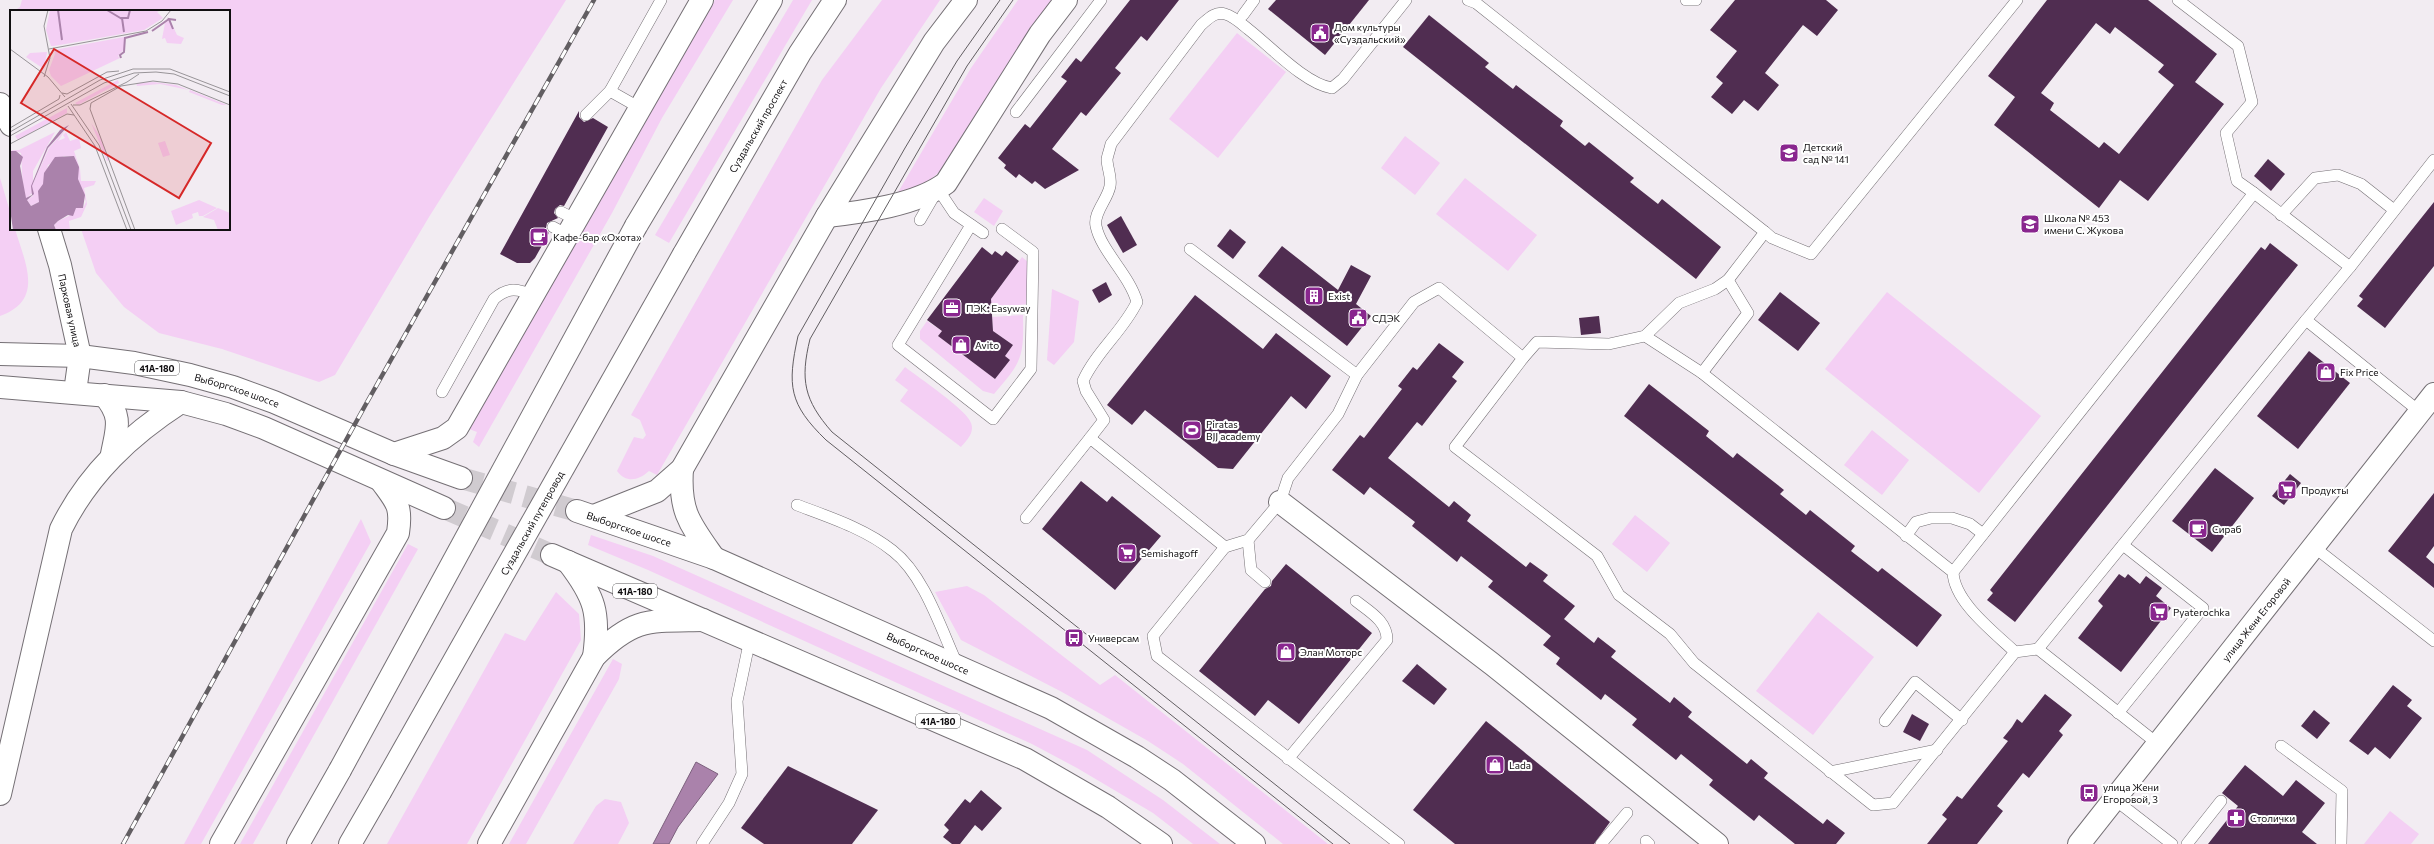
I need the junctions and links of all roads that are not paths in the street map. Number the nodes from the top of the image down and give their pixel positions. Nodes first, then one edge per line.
1 (661, 0) edge
2 (702, 0) edge
3 (772, 0) edge
4 (835, 0) edge
5 (966, 0) edge
6 (1066, 0) edge
7 (1101, 0) edge
8 (1254, 0) edge
9 (1406, 0) edge
10 (1686, 0) edge
11 (1696, 0) edge
12 (2017, 0) edge
13 (2178, 0) edge
14 (1474, 1) edge
15 (1243, 15) dead end
16 (610, 91) junction
17 (0, 104) edge
18 (640, 108) junction
19 (1016, 112) dead end
20 (586, 115) dead end
21 (10, 123) edge
22 (2434, 160) edge
23 (938, 189) junction
24 (2254, 193) junction
25 (2394, 210) junction
26 (2281, 215) junction
27 (827, 216) junction
28 (920, 220) dead end
29 (971, 225) junction
30 (1002, 229) dead end
31 (49, 230) edge
32 (1765, 232) junction
33 (983, 233) dead end
34 (1190, 249) dead end
35 (684, 254) joint
36 (2350, 267) junction
37 (1728, 280) junction
38 (533, 296) junction
39 (2306, 320) junction
40 (1645, 336) junction
41 (0, 354) edge
42 (80, 356) junction
43 (1523, 358) junction
44 (1702, 373) junction
45 (1357, 375) junction
46 (0, 388) edge
47 (75, 392) junction
48 (442, 392) dead end
49 (2434, 394) edge
50 (104, 395) junction
51 (181, 402) junction
52 (2420, 412) junction
53 (1090, 438) junction
54 (112, 454) junction
55 (394, 454) junction
56 (682, 469) junction
57 (461, 478) tunnel mouth
58 (382, 482) junction
59 (1280, 502) junction
60 (797, 505) dead end
61 (444, 508) tunnel mouth
62 (1026, 518) dead end
63 (1983, 534) junction
64 (1906, 536) junction
65 (1248, 540) junction
66 (2123, 545) junction
67 (1225, 547) junction
68 (2314, 547) junction
69 (714, 558) junction
70 (1953, 572) junction
71 (1265, 582) dead end
72 (1356, 601) dead end
73 (703, 620) junction
74 (750, 639) junction
75 (2434, 641) edge
76 (2038, 650) junction
77 (2015, 652) junction
78 (594, 657) junction
79 (958, 667) junction
80 (2118, 713) junction
81 (1962, 720) junction
82 (1885, 721) dead end
83 (2158, 744) junction
84 (2281, 746) dead end
85 (1937, 750) junction
86 (1288, 759) junction
87 (1830, 772) junction
88 (0, 794) edge
89 (2114, 799) junction
90 (2222, 801) dead end
91 (1627, 812) dead end
92 (2168, 843) edge
93 (221, 844) edge
94 (298, 844) edge
95 (350, 844) edge
96 (489, 844) edge
97 (702, 844) edge
98 (1160, 844) edge
99 (1254, 844) edge
100 (1399, 844) edge
101 (1602, 844) edge
102 (1717, 844) edge
103 (2078, 844) edge
104 (2187, 844) edge
105 (2341, 844) edge

1 - 16 lane
2 - 18 main road
3 - 94 main road, bridge
4 - 35 main road, Суздальский проспект
5 - 27 main road
6 - 23 main road
7 - 19 lane
8 - 15 lane
9 - 53 lane
10 - 11 lane
12 - 32 lane
13 - 24 lane
14 - 32 lane
16 - 18 lane
16 - 20 lane
17 - 21 main road
18 - 38 main road
22 - 25 lane
23 - 27 main road
23 - 28 lane
23 - 29 lane
24 - 26 lane
24 - 63 lane
25 - 26 lane
25 - 36 lane
26 - 36 lane
27 - 56 main road
29 - 30 lane
29 - 33 lane
31 - 42 main road, Парковая улица
32 - 37 lane
34 - 45 lane
35 - 95 main road, Суздальский путепровод, bridge
36 - 39 lane
37 - 40 lane
37 - 44 lane
38 - 48 lane
38 - 55 main road
39 - 52 lane
39 - 66 lane
40 - 43 lane
40 - 44 lane
41 - 42 main road, Выборгское шоссе / 41А-180
42 - 47 main road, Парковая улица
42 - 55 main road, Выборгское шоссе / 41А-180
43 - 45 lane
43 - 87 lane
44 - 64 lane
45 - 59 lane
46 - 47 main road
47 - 50 main road
49 - 52 main road, улица Жени Егоровой
50 - 51 main road
50 - 54 main road
51 - 54 main road
51 - 58 main road
52 - 68 main road, улица Жени Егоровой
53 - 62 lane
53 - 67 lane
54 - 88 main road
55 - 57 main road, Выборгское шоссе / 41А-180
56 - 69 main road
56 - 69 main road, Выборгское шоссе
58 - 61 main road
58 - 93 main road
59 - 65 lane
59 - 102 main road
60 - 79 lane
63 - 64 lane
63 - 70 lane
64 - 70 lane
65 - 67 lane
65 - 71 lane
66 - 76 lane
66 - 80 lane
67 - 86 lane
68 - 75 lane
68 - 83 main road, улица Жени Егоровой
69 - 79 main road, Выборгское шоссе
70 - 77 lane
72 - 86 lane
73 - 74 main road, 41А-180
73 - 78 main road
73 - 78 main road, 41А-180
74 - 97 lane
74 - 98 main road, 41А-180
76 - 77 lane
76 - 80 lane
77 - 81 lane
78 - 96 main road
79 - 99 main road, Выборгское шоссе
80 - 83 lane
81 - 82 lane
81 - 85 lane
83 - 89 main road, улица Жени Егоровой
84 - 105 lane
85 - 87 lane
85 - 87 lane
86 - 100 lane
89 - 92 lane
89 - 103 main road, улица Жени Егоровой
90 - 104 lane
91 - 101 lane

